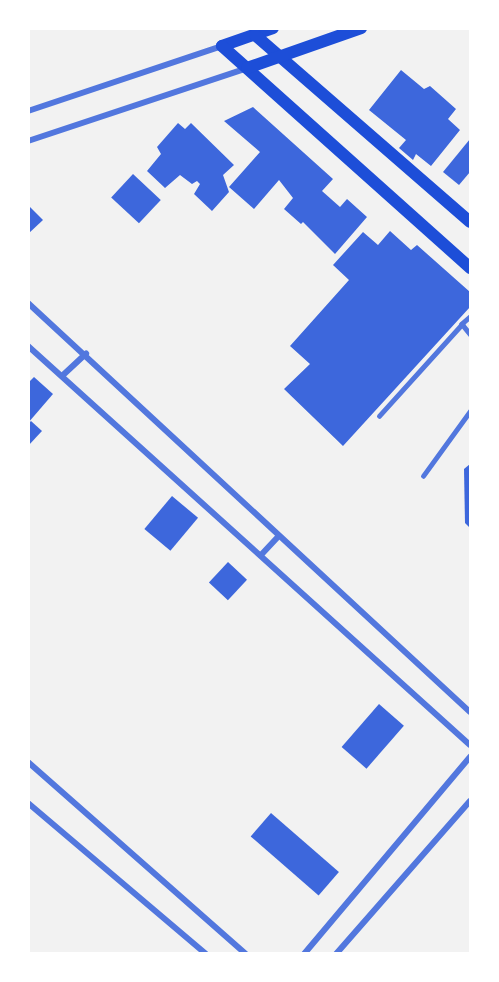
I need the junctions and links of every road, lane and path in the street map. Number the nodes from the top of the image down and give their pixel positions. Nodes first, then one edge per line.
1 (273, 28) edge
2 (361, 28) edge
3 (255, 35) junction
4 (222, 46) junction
5 (280, 57) junction
6 (247, 68) junction
7 (28, 111) edge
8 (28, 141) edge
9 (471, 222) edge
10 (471, 268) edge
11 (28, 303) edge
12 (471, 317) edge
13 (462, 324) junction
14 (471, 334) edge
15 (28, 346) edge
16 (86, 354) junction
17 (62, 376) junction
18 (471, 411) edge
19 (379, 416) dead end
20 (423, 477) dead end
21 (279, 536) junction
22 (261, 555) junction
23 (471, 712) edge
24 (471, 745) edge
25 (471, 757) edge
26 (28, 762) edge
27 (471, 801) edge
28 (28, 803) edge
29 (206, 954) edge
30 (246, 954) edge
31 (304, 954) edge
32 (336, 954) edge

1 - 3 main road
2 - 5 main road
3 - 4 main road
3 - 5 main road
4 - 6 main road
4 - 7 street
5 - 6 main road
5 - 9 main road
6 - 8 street
6 - 10 main road
11 - 16 street
12 - 13 lane
13 - 14 lane
13 - 19 lane
15 - 17 street
16 - 17 street
16 - 21 street
17 - 22 street
18 - 20 lane
21 - 22 street
21 - 23 street
22 - 24 street
25 - 31 street
26 - 30 street
27 - 32 street
28 - 29 street

